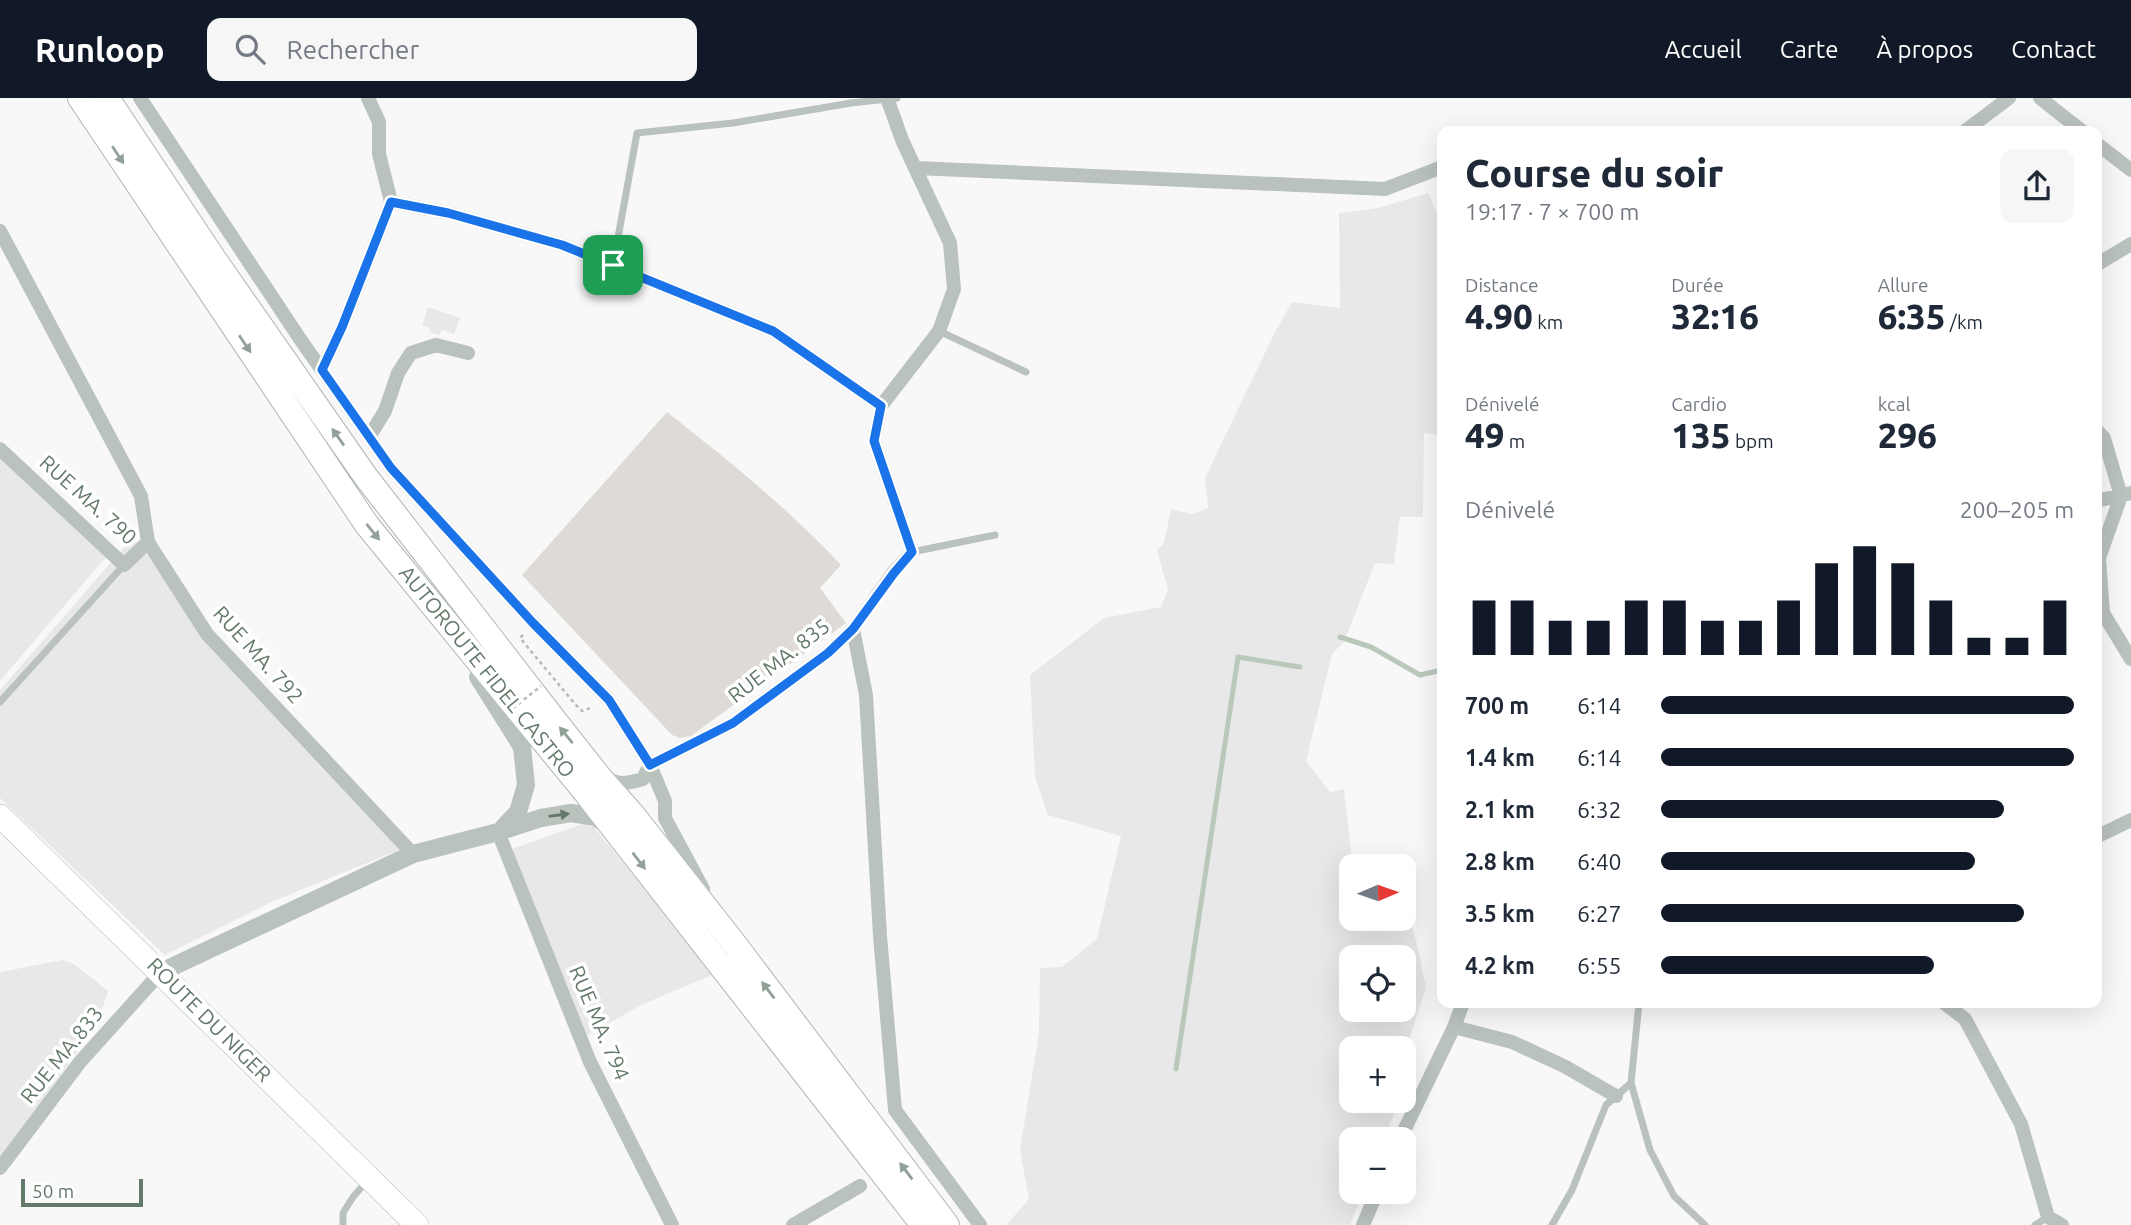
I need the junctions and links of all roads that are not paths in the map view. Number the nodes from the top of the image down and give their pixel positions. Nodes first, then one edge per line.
1 (80, 98) edge
2 (107, 98) edge
3 (140, 98) edge
4 (368, 98) edge
5 (2009, 98) edge
6 (2040, 98) edge
7 (891, 99) edge
8 (1972, 126) edge
9 (2076, 126) edge
10 (2102, 147) edge
11 (916, 168) junction
12 (1437, 169) edge
13 (2131, 170) edge
14 (391, 202) junction
15 (0, 231) edge
16 (2131, 244) edge
17 (2102, 261) edge
18 (613, 265) junction
19 (939, 331) junction
20 (468, 353) dead end
21 (322, 370) junction
22 (1026, 372) dead end
23 (881, 406) junction
24 (2102, 436) edge
25 (369, 437) junction
26 (0, 449) edge
27 (2126, 495) edge
28 (2102, 500) edge
29 (995, 535) dead end
30 (148, 542) junction
31 (2102, 551) edge
32 (912, 552) junction
33 (124, 565) junction
34 (2102, 599) edge
35 (435, 608) junction
36 (853, 629) junction
37 (2131, 659) edge
38 (0, 702) edge
39 (650, 765) junction
40 (593, 768) junction
41 (0, 816) edge
42 (2131, 820) edge
43 (499, 831) junction
44 (616, 831) junction
45 (2102, 834) edge
46 (414, 854) junction
47 (733, 942) junction
48 (161, 972) junction
49 (1461, 1008) edge
50 (1638, 1008) edge
51 (1951, 1008) edge
52 (1454, 1027) junction
53 (1631, 1083) junction
54 (1616, 1096) junction
55 (1406, 1127) edge
56 (0, 1168) edge
57 (369, 1179) junction
58 (860, 1186) dead end
59 (1372, 1204) edge
60 (2042, 1221) edge
61 (344, 1225) edge
62 (416, 1225) edge
63 (672, 1225) edge
64 (793, 1225) edge
65 (923, 1225) edge
66 (947, 1225) edge
67 (980, 1225) edge
68 (1363, 1225) edge
69 (1552, 1225) edge
70 (1704, 1225) edge
71 (2062, 1225) edge

1 -> 35 highway, AUTOROUTE FIDEL CASTRO
40 -> 2 highway, AUTOROUTE FIDEL CASTRO
3 - 21 street
4 - 14 street
5 - 8 street
6 - 9 street
7 - 11 street
7 - 18 lane
10 - 13 street
11 - 12 street
11 - 19 street
14 - 18 street
14 - 21 street
15 - 30 street, RUE MA. 792
16 - 17 street
18 - 23 street
19 - 22 lane
19 - 23 street
20 - 25 street
21 - 25 street
23 - 32 street
24 - 27 street
25 - 39 street
26 - 33 street, RUE MA. 790
27 - 28 street
27 - 31 street
29 - 32 lane
30 - 33 street, RUE MA. 790
30 - 46 street, RUE MA. 792
32 - 36 street, RUE MA. 835
33 - 38 lane
34 - 37 street
35 - 43 street
35 - 44 highway, AUTOROUTE FIDEL CASTRO
36 - 39 street, RUE MA. 835
36 - 67 street
39 - 40 street, RUE MA. 835
39 - 47 street
40 - 47 highway, AUTOROUTE FIDEL CASTRO
41 - 48 main road, ROUTE DU NIGER
42 - 45 street
43 -> 44 street
43 - 46 street
43 - 63 street, RUE MA. 794
44 -> 65 highway, AUTOROUTE FIDEL CASTRO
46 - 48 street
66 -> 47 highway, AUTOROUTE FIDEL CASTRO
48 - 56 street, RUE MA.833
48 - 57 main road, ROUTE DU NIGER
49 - 52 street
50 - 53 lane
51 - 60 street
52 - 54 street
52 - 55 street
53 - 54 lane
53 - 70 lane
54 - 69 lane
57 - 61 lane
57 - 62 main road, ROUTE DU NIGER
58 - 64 street
59 - 68 street
60 - 71 street

